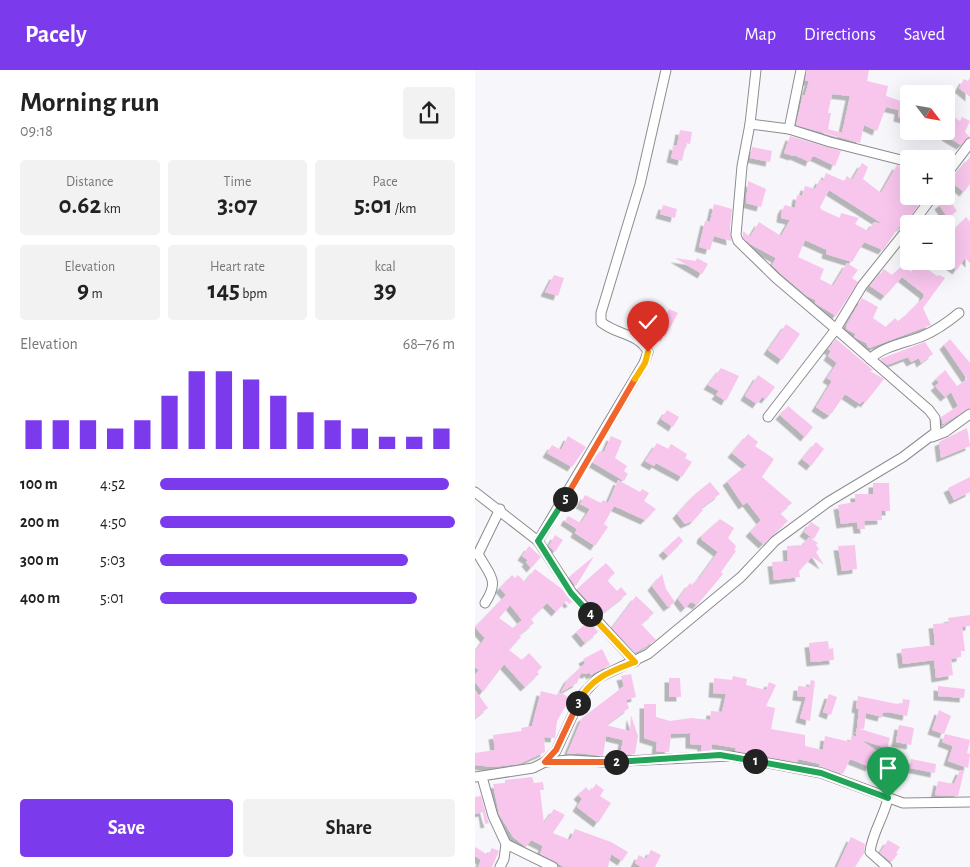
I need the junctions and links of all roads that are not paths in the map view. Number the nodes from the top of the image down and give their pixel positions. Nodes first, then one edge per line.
1 (666, 70) edge
2 (755, 70) edge
3 (801, 70) edge
4 (751, 124) junction
5 (789, 129) junction
6 (970, 143) edge
7 (900, 160) edge
8 (955, 163) edge
9 (900, 238) edge
10 (959, 313) dead end
11 (836, 329) junction
12 (870, 359) junction
13 (970, 414) edge
14 (768, 417) dead end
15 (932, 437) junction
16 (475, 492) edge
17 (500, 509) junction
18 (538, 541) junction
19 (477, 557) edge
20 (485, 604) dead end
21 (635, 662) junction
22 (545, 762) junction
23 (478, 777) edge
24 (888, 798) junction
25 (970, 802) edge
26 (506, 844) junction
27 (500, 867) edge
28 (553, 867) edge
29 (887, 867) edge

1 - 18 street
2 - 4 street
3 - 5 street
4 - 5 street
4 - 11 street
5 - 7 street
6 - 8 street
9 - 11 street
10 - 12 street
11 - 12 street
11 - 14 street
12 - 15 street
13 - 15 street
15 - 21 street
16 - 17 street
17 - 18 street
17 - 19 street
18 - 21 street
19 - 20 street
21 - 22 street
22 - 23 street
22 - 24 street
23 - 26 street
24 - 25 street
24 - 29 street
26 - 27 street
26 - 28 street

